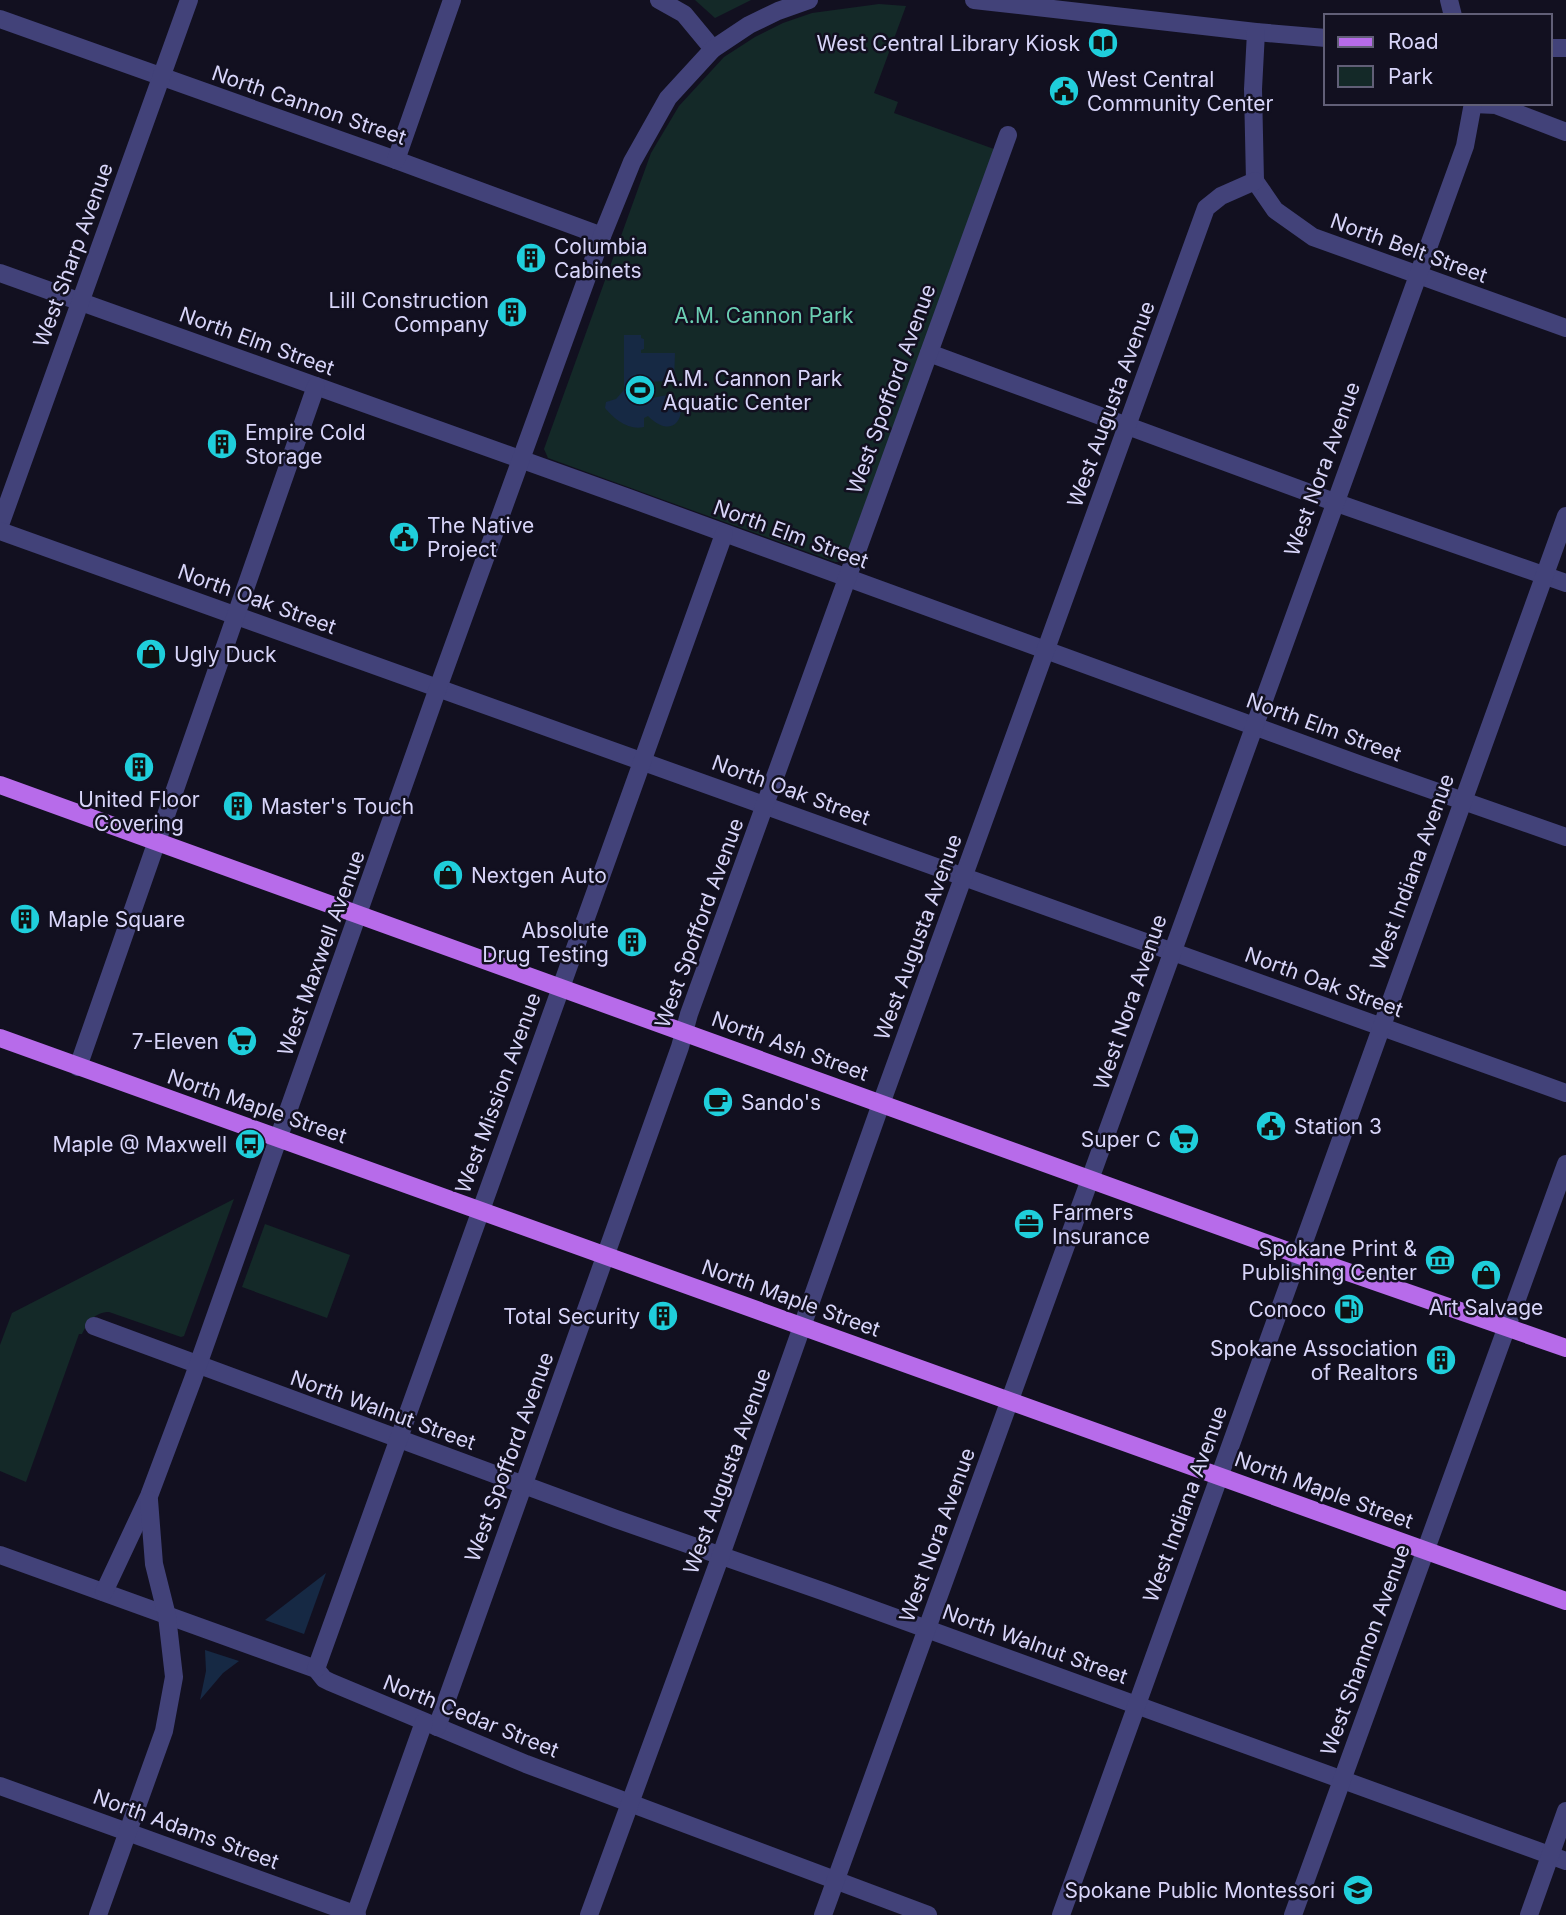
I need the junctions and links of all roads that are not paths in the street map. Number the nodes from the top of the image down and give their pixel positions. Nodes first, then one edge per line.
1 (188, 0) edge
2 (453, 0) edge
3 (810, 0) edge
4 (974, 0) edge
5 (668, 2) edge
6 (0, 19) edge
7 (1256, 32) junction
8 (1324, 38) edge
9 (713, 49) junction
10 (161, 77) junction
11 (1473, 105) edge
12 (1496, 105) edge
13 (1566, 132) edge
14 (1008, 135) dead end
15 (396, 160) junction
16 (1255, 181) junction
17 (602, 236) junction
18 (0, 273) edge
19 (1418, 275) junction
20 (81, 302) junction
21 (1566, 328) edge
22 (929, 353) junction
23 (316, 386) junction
24 (1128, 426) junction
25 (521, 460) junction
26 (1334, 502) junction
27 (1566, 516) edge
28 (0, 525) edge
29 (0, 531) edge
30 (724, 534) junction
31 (1544, 576) junction
32 (847, 578) junction
33 (1566, 583) edge
34 (237, 616) junction
35 (1045, 650) junction
36 (438, 688) junction
37 (1253, 725) junction
38 (644, 761) junction
39 (0, 785) edge
40 (1462, 800) junction
41 (765, 805) junction
42 (1566, 837) edge
43 (158, 842) junction
44 (965, 877) junction
45 (359, 915) junction
46 (1172, 951) junction
47 (561, 988) junction
48 (1381, 1027) junction
49 (684, 1032) junction
50 (0, 1038) edge
51 (78, 1067) junction
52 (1566, 1093) edge
53 (882, 1103) junction
54 (279, 1138) junction
55 (1566, 1164) edge
56 (1092, 1179) junction
57 (480, 1209) junction
58 (605, 1255) junction
59 (1299, 1255) junction
60 (94, 1326) dead end
61 (802, 1326) junction
62 (1507, 1327) junction
63 (1566, 1348) edge
64 (198, 1364) junction
65 (1010, 1401) junction
66 (398, 1439) junction
67 (1219, 1476) junction
68 (523, 1485) junction
69 (149, 1496) junction
70 (1425, 1550) junction
71 (0, 1555) edge
72 (722, 1555) junction
73 (104, 1592) junction
74 (1566, 1601) edge
75 (167, 1616) junction
76 (926, 1629) junction
77 (316, 1668) junction
78 (1138, 1705) junction
79 (431, 1724) junction
80 (1342, 1781) junction
81 (0, 1786) edge
82 (629, 1803) junction
83 (1566, 1811) edge
84 (127, 1831) junction
85 (1558, 1858) edge
86 (836, 1880) junction
87 (97, 1915) edge
88 (356, 1915) edge
89 (589, 1915) edge
90 (823, 1915) edge
91 (928, 1915) edge
92 (1060, 1915) edge
93 (1293, 1915) edge
94 (1528, 1915) edge

1 - 10 street, West Sharp Avenue
2 - 15 street
3 - 9 street, West Maxwell Avenue
4 - 7 street
5 - 9 street
6 - 10 street, North Cannon Street
7 - 8 street
7 - 16 street
9 - 17 street, West Maxwell Avenue
10 - 15 street, North Cannon Street
10 - 20 street, West Sharp Avenue
11 - 19 street, West Nora Avenue
12 - 13 street
14 - 22 street, West Spofford Avenue
15 - 17 street, North Cannon Street
16 - 19 street, North Belt Street
16 - 24 street, West Augusta Avenue
17 - 25 street, West Maxwell Avenue
18 - 20 street, North Elm Street
19 - 21 street, North Belt Street
19 - 26 street, West Nora Avenue
20 - 23 street, North Elm Street
20 - 28 street, West Sharp Avenue
22 - 24 street
22 - 32 street, West Spofford Avenue
23 - 25 street, North Elm Street
23 - 34 street
24 - 26 street
24 - 35 street, West Augusta Avenue
25 - 30 street, North Elm Street
25 - 36 street, West Maxwell Avenue
26 - 31 street
26 - 37 street, West Nora Avenue
27 - 31 street, West Indiana Avenue
29 - 34 street, North Oak Street
30 - 32 street, North Elm Street
30 - 38 street, West Mission Avenue
31 - 33 street
31 - 40 street, West Indiana Avenue
32 - 35 street, North Elm Street
32 - 41 street, West Spofford Avenue
34 - 36 street, North Oak Street
34 - 43 street
35 - 37 street, North Elm Street
35 - 44 street, West Augusta Avenue
36 - 38 street, North Oak Street
36 - 45 street, West Maxwell Avenue
37 - 40 street, North Elm Street
37 - 46 street, West Nora Avenue
38 - 41 street, North Oak Street
38 - 47 street, West Mission Avenue
39 - 43 main road, North Ash Street
40 - 42 street, North Elm Street
40 - 48 street, West Indiana Avenue
41 - 44 street, North Oak Street
41 - 49 street, West Spofford Avenue
43 - 45 main road, North Ash Street
43 - 51 street
44 - 46 street, North Oak Street
44 - 53 street, West Augusta Avenue
45 - 47 main road, North Ash Street
45 - 54 street, West Maxwell Avenue
46 - 48 street, North Oak Street
46 - 56 street, West Nora Avenue
47 - 49 main road, North Ash Street
47 - 57 street, West Mission Avenue
48 - 52 street, North Oak Street
48 - 59 street, West Indiana Avenue
49 - 53 main road, North Ash Street
49 - 58 street, West Spofford Avenue
50 - 51 main road, North Maple Street
51 - 54 main road, North Maple Street
53 - 56 main road, North Ash Street
53 - 61 street, West Augusta Avenue
54 - 57 main road, North Maple Street
54 - 64 street, West Maxwell Avenue
55 - 62 street, West Shannon Avenue
56 - 59 main road, North Ash Street
56 - 65 street, West Nora Avenue
57 - 58 main road, North Maple Street
57 - 66 street, West Mission Avenue
58 - 61 main road, North Maple Street
58 - 68 street, West Spofford Avenue
59 - 62 main road, North Ash Street
59 - 67 street, West Indiana Avenue
60 - 64 street, North Walnut Street
61 - 65 main road, North Maple Street
61 - 72 street, West Augusta Avenue
62 - 63 main road, North Ash Street
62 - 70 street, West Shannon Avenue
64 - 66 street, North Walnut Street
64 - 69 street, West Maxwell Avenue
65 - 67 main road, North Maple Street
65 - 76 street, West Nora Avenue
66 - 68 street, North Walnut Street
66 - 77 street, West Mission Avenue
67 - 70 main road, North Maple Street
67 - 78 street, West Indiana Avenue
68 - 72 street, North Walnut Street
68 - 79 street, West Spofford Avenue
69 - 73 street, West Maxwell Avenue
69 - 75 street, West Maxwell Avenue
70 - 74 main road, North Maple Street
70 - 80 street, West Shannon Avenue
71 - 73 street, North Cedar Street
72 - 76 street, North Walnut Street
72 - 82 street, West Augusta Avenue
73 - 75 street, North Cedar Street
75 - 77 street, North Cedar Street
75 - 84 street, West Maxwell Avenue
76 - 78 street, North Walnut Street
76 - 86 street, West Nora Avenue
77 - 79 street, North Cedar Street
78 - 80 street, North Walnut Street
78 - 92 street, West Indiana Avenue
79 - 82 street, North Cedar Street
79 - 88 street, West Spofford Avenue
80 - 85 street, North Walnut Street
80 - 93 street, West Shannon Avenue
81 - 84 street, North Adams Street
82 - 86 street, North Cedar Street
82 - 89 street, West Augusta Avenue
83 - 85 street
84 - 87 street, West Maxwell Avenue
84 - 88 street, North Adams Street
85 - 94 street
86 - 90 street, West Nora Avenue
86 - 91 street, North Cedar Street

